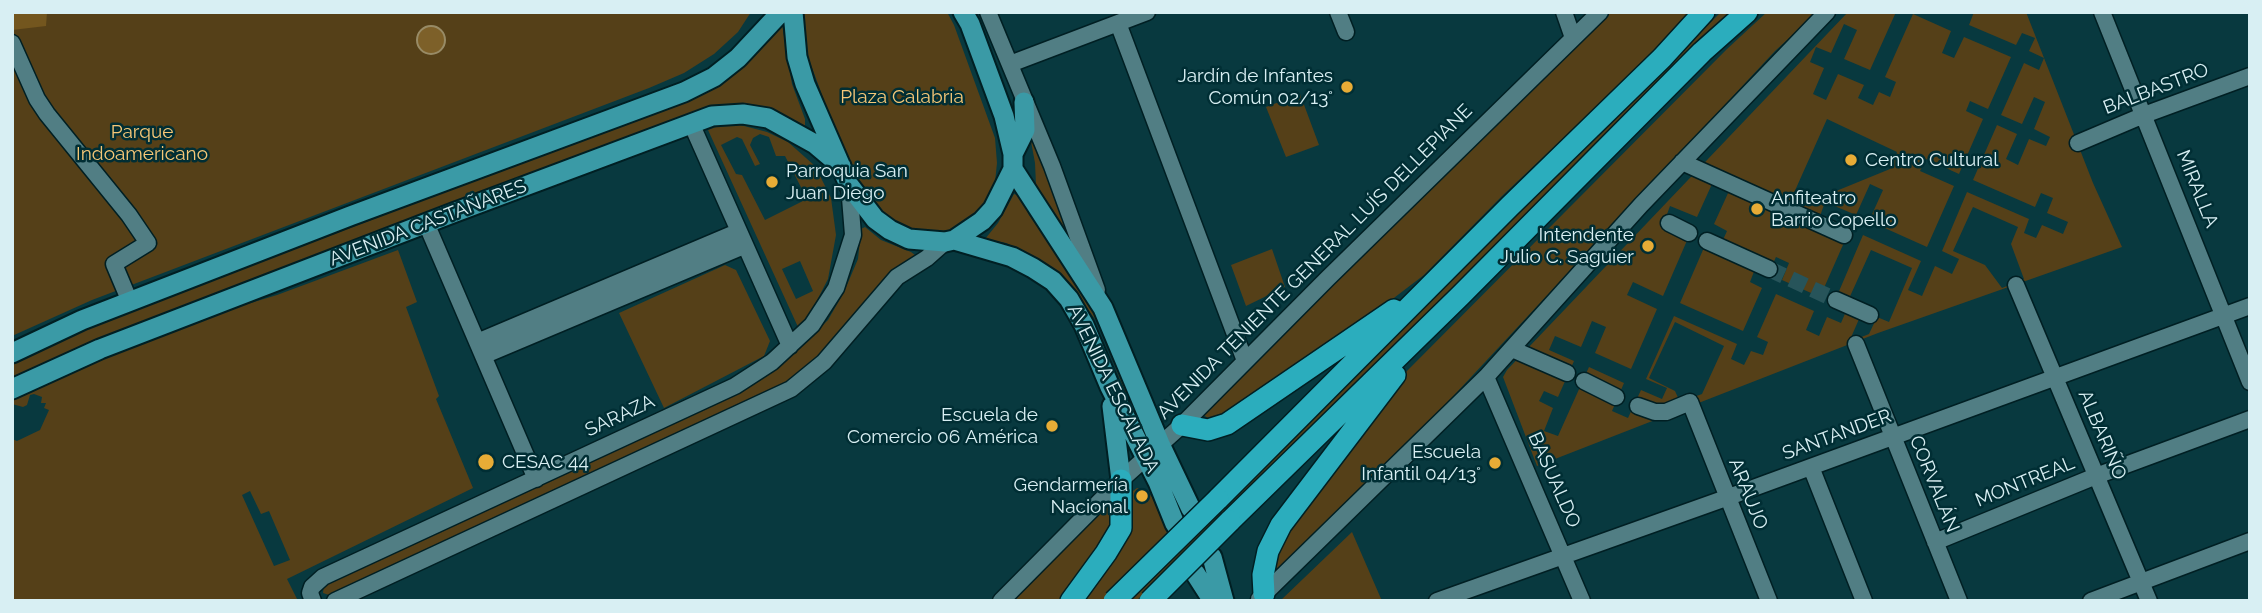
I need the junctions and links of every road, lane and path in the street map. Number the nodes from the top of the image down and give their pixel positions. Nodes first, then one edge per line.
1 (781, 12) edge
2 (793, 12) edge
3 (963, 12) edge
4 (988, 12) edge
5 (1147, 12) edge
6 (1338, 12) edge
7 (1564, 12) edge
8 (1600, 12) edge
9 (1704, 12) edge
10 (1747, 12) edge
11 (1828, 12) edge
12 (2102, 12) edge
13 (1118, 23) junction
14 (1346, 33) dead end
15 (1573, 38) junction
16 (12, 43) edge
17 (1010, 64) junction
18 (2250, 76) edge
19 (1024, 102) junction
20 (2144, 115) junction
21 (691, 123) junction
22 (2078, 144) dead end
23 (1013, 161) junction
24 (1682, 162) junction
25 (845, 175) junction
26 (426, 223) junction
27 (1669, 223) dead end
28 (1689, 233) dead end
29 (1844, 236) dead end
30 (741, 239) junction
31 (950, 241) junction
32 (1707, 241) dead end
33 (1769, 269) tunnel mouth
34 (1444, 274) junction
35 (2016, 285) dead end
36 (1460, 296) junction
37 (1836, 300) tunnel mouth
38 (130, 302) junction
39 (2250, 306) edge
40 (1103, 309) junction
41 (1870, 316) dead end
42 (2225, 316) junction
43 (1856, 344) dead end
44 (790, 346) junction
45 (480, 349) junction
46 (1512, 349) junction
47 (12, 353) edge
48 (1245, 361) junction
49 (1567, 373) dead end
50 (1486, 377) junction
51 (2056, 378) junction
52 (1584, 381) dead end
53 (2250, 382) edge
54 (1110, 387) junction
55 (12, 389) edge
56 (1616, 397) dead end
57 (1638, 407) dead end
58 (2250, 419) edge
59 (1182, 425) junction
60 (1892, 438) junction
61 (1160, 444) junction
62 (1144, 457) junction
63 (1811, 467) junction
64 (2096, 476) junction
65 (536, 479) junction
66 (1121, 480) junction
67 (1726, 498) junction
68 (1191, 509) dead end
69 (1175, 524) dead end
70 (2250, 541) edge
71 (1935, 542) junction
72 (1564, 556) junction
73 (1212, 557) dead end
74 (1195, 573) dead end
75 (2141, 581) junction
76 (1261, 597) edge
77 (313, 601) edge
78 (335, 601) edge
79 (1001, 601) edge
80 (1071, 601) edge
81 (1114, 601) edge
82 (1150, 601) edge
83 (1213, 601) edge
84 (1224, 601) edge
85 (1437, 601) edge
86 (1582, 601) edge
87 (1769, 601) edge
88 (1864, 601) edge
89 (1959, 601) edge
90 (2091, 601) edge
91 (2149, 601) edge

1 - 38 main road, AVENIDA CASTAÑARES
2 - 25 main road
3 - 23 main road, AVENIDA ESCALADA
4 - 17 street, AVENIDA ESCALADA
5 - 13 street
6 - 14 street
7 - 15 street
8 - 15 street, AVENIDA TENIENTE GENERAL LUÍS DELLEPIANE
9 - 34 highway
10 - 36 highway
11 - 24 street
12 - 20 street, MIRALLA
13 - 17 street
13 - 48 street
15 - 48 street, AVENIDA TENIENTE GENERAL LUÍS DELLEPIANE
16 - 38 street
17 - 19 street, AVENIDA ESCALADA
18 - 20 street, BALBASTRO
19 - 23 main road
19 - 40 street, AVENIDA ESCALADA
20 - 22 street, BALBASTRO
20 - 42 street, MIRALLA
21 - 25 main road, AVENIDA CASTAÑARES
21 - 26 main road, AVENIDA CASTAÑARES
21 - 30 street
23 - 31 main road
23 - 40 main road, AVENIDA ESCALADA
24 - 29 street
24 - 46 street
25 - 31 main road, AVENIDA ESCALADA
25 - 44 street, SARAZA
26 - 45 street
26 - 55 main road, AVENIDA CASTAÑARES
27 - 28 street
30 - 44 street
30 - 45 street
31 - 54 main road, AVENIDA ESCALADA
31 - 78 street
32 - 33 street
34 - 59 highway
34 - 81 highway, bridge
35 - 51 street, ALBARIÑO
36 - 76 highway
36 - 82 highway, bridge
37 - 41 street
38 - 47 main road, AVENIDA CASTAÑARES
39 - 42 street, SANTANDER
40 - 61 main road, AVENIDA ESCALADA
42 - 51 street, SANTANDER
42 - 53 street, MIRALLA
43 - 60 street, CORVALÁN
44 - 65 street, SARAZA
45 - 65 street
46 - 49 street
46 - 50 street
48 - 59 street, AVENIDA TENIENTE GENERAL LUÍS DELLEPIANE
50 - 72 street, BASUALDO
50 - 76 street
51 - 60 street, SANTANDER
51 - 64 street, ALBARIÑO
52 - 56 street
54 - 62 main road, AVENIDA ESCALADA
54 - 66 main road
57 - 67 street, ARAUJO
58 - 64 street, MONTREAL
59 - 61 street, AVENIDA TENIENTE GENERAL LUÍS DELLEPIANE
60 - 63 street, SANTANDER
60 - 71 street, CORVALÁN
61 - 62 street, AVENIDA TENIENTE GENERAL LUÍS DELLEPIANE
61 - 68 main road, AVENIDA ESCALADA
62 - 66 street, AVENIDA TENIENTE GENERAL LUÍS DELLEPIANE
62 - 69 main road, AVENIDA ESCALADA
63 - 67 street, SANTANDER
63 - 88 street
64 - 71 street, MONTREAL
64 - 75 street, ALBARIÑO
65 - 77 street, SARAZA
66 - 79 street, AVENIDA TENIENTE GENERAL LUÍS DELLEPIANE
66 - 80 highway
67 - 72 street, SANTANDER
67 - 87 street, ARAUJO
70 - 75 street
71 - 89 street, CORVALÁN
72 - 85 street, SANTANDER
72 - 86 street, BASUALDO
73 - 84 main road
74 - 83 main road
75 - 90 street
75 - 91 street, ALBARIÑO

